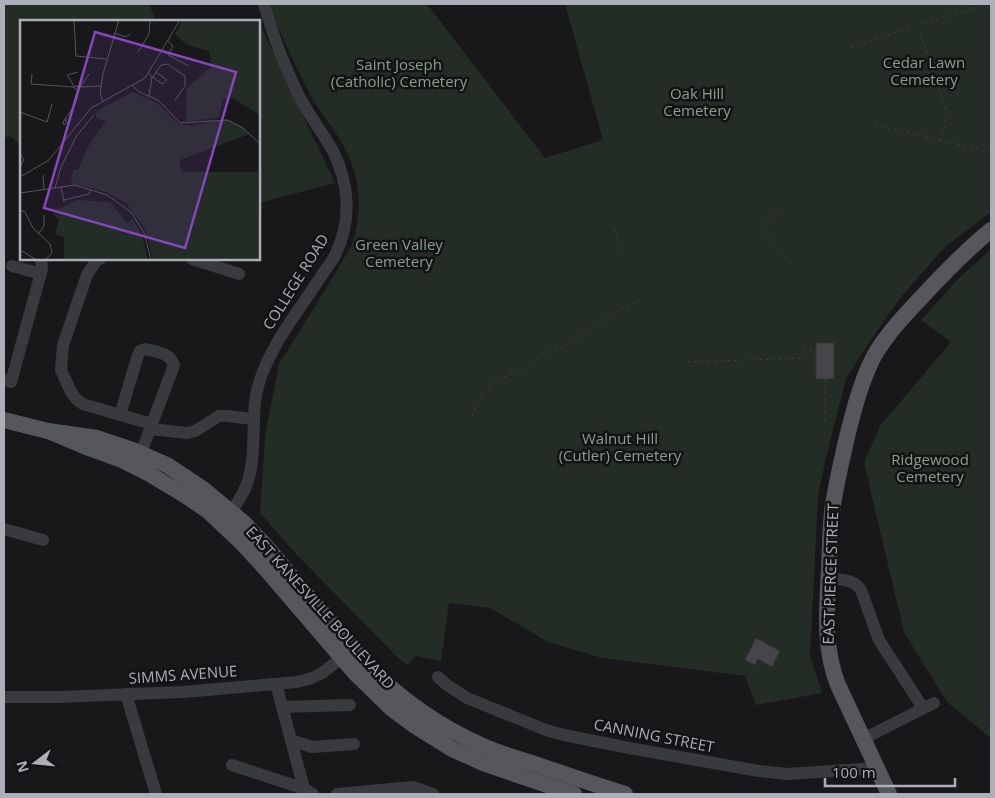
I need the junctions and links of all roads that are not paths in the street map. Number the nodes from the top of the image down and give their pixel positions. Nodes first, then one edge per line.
1 (264, 4) edge
2 (991, 230) edge
3 (41, 260) edge
4 (98, 260) edge
5 (195, 260) edge
6 (12, 266) dead end
7 (41, 274) junction
8 (239, 274) dead end
9 (4, 380) edge
10 (120, 415) junction
11 (254, 419) junction
12 (4, 420) edge
13 (151, 427) junction
14 (48, 431) junction
15 (141, 453) junction
16 (226, 517) junction
17 (4, 529) edge
18 (43, 540) dead end
19 (829, 578) junction
20 (347, 653) junction
21 (438, 677) dead end
22 (276, 684) junction
23 (126, 694) junction
24 (4, 697) edge
25 (350, 705) dead end
26 (282, 707) junction
27 (863, 738) junction
28 (291, 740) junction
29 (354, 744) dead end
30 (232, 765) dead end
31 (877, 768) junction
32 (420, 792) edge
33 (308, 793) edge
34 (156, 794) edge
35 (337, 794) edge
36 (432, 794) edge
37 (574, 794) edge
38 (625, 794) edge
39 (889, 794) edge

1 - 11 street, COLLEGE ROAD
2 - 19 main road, EAST PIERCE STREET
3 - 7 street
4 - 10 street
5 - 8 street
6 - 7 street
7 - 9 street
10 - 13 street
10 - 13 street
11 - 13 street
11 - 16 street, COLLEGE ROAD
12 - 14 main road, EAST KANESVILLE BOULEVARD
13 - 15 street
14 - 15 main road, EAST KANESVILLE BOULEVARD
14 - 16 main road, EAST KANESVILLE BOULEVARD
15 - 16 main road, EAST KANESVILLE BOULEVARD
16 - 20 main road, EAST KANESVILLE BOULEVARD
17 - 18 street
19 - 27 main road, EAST PIERCE STREET
19 - 27 street
20 - 22 street, SIMMS AVENUE
20 - 37 main road, EAST KANESVILLE BOULEVARD
20 - 38 main road, EAST KANESVILLE BOULEVARD
21 - 31 street, CANNING STREET
22 - 23 street, SIMMS AVENUE
22 - 26 street
23 - 24 street, SIMMS AVENUE
23 - 34 street
25 - 26 street
26 - 28 street
27 - 31 main road, EAST PIERCE STREET
28 - 29 street
28 - 33 street
30 - 33 street
31 - 39 main road, EAST PIERCE STREET
32 - 35 street
32 - 36 street

